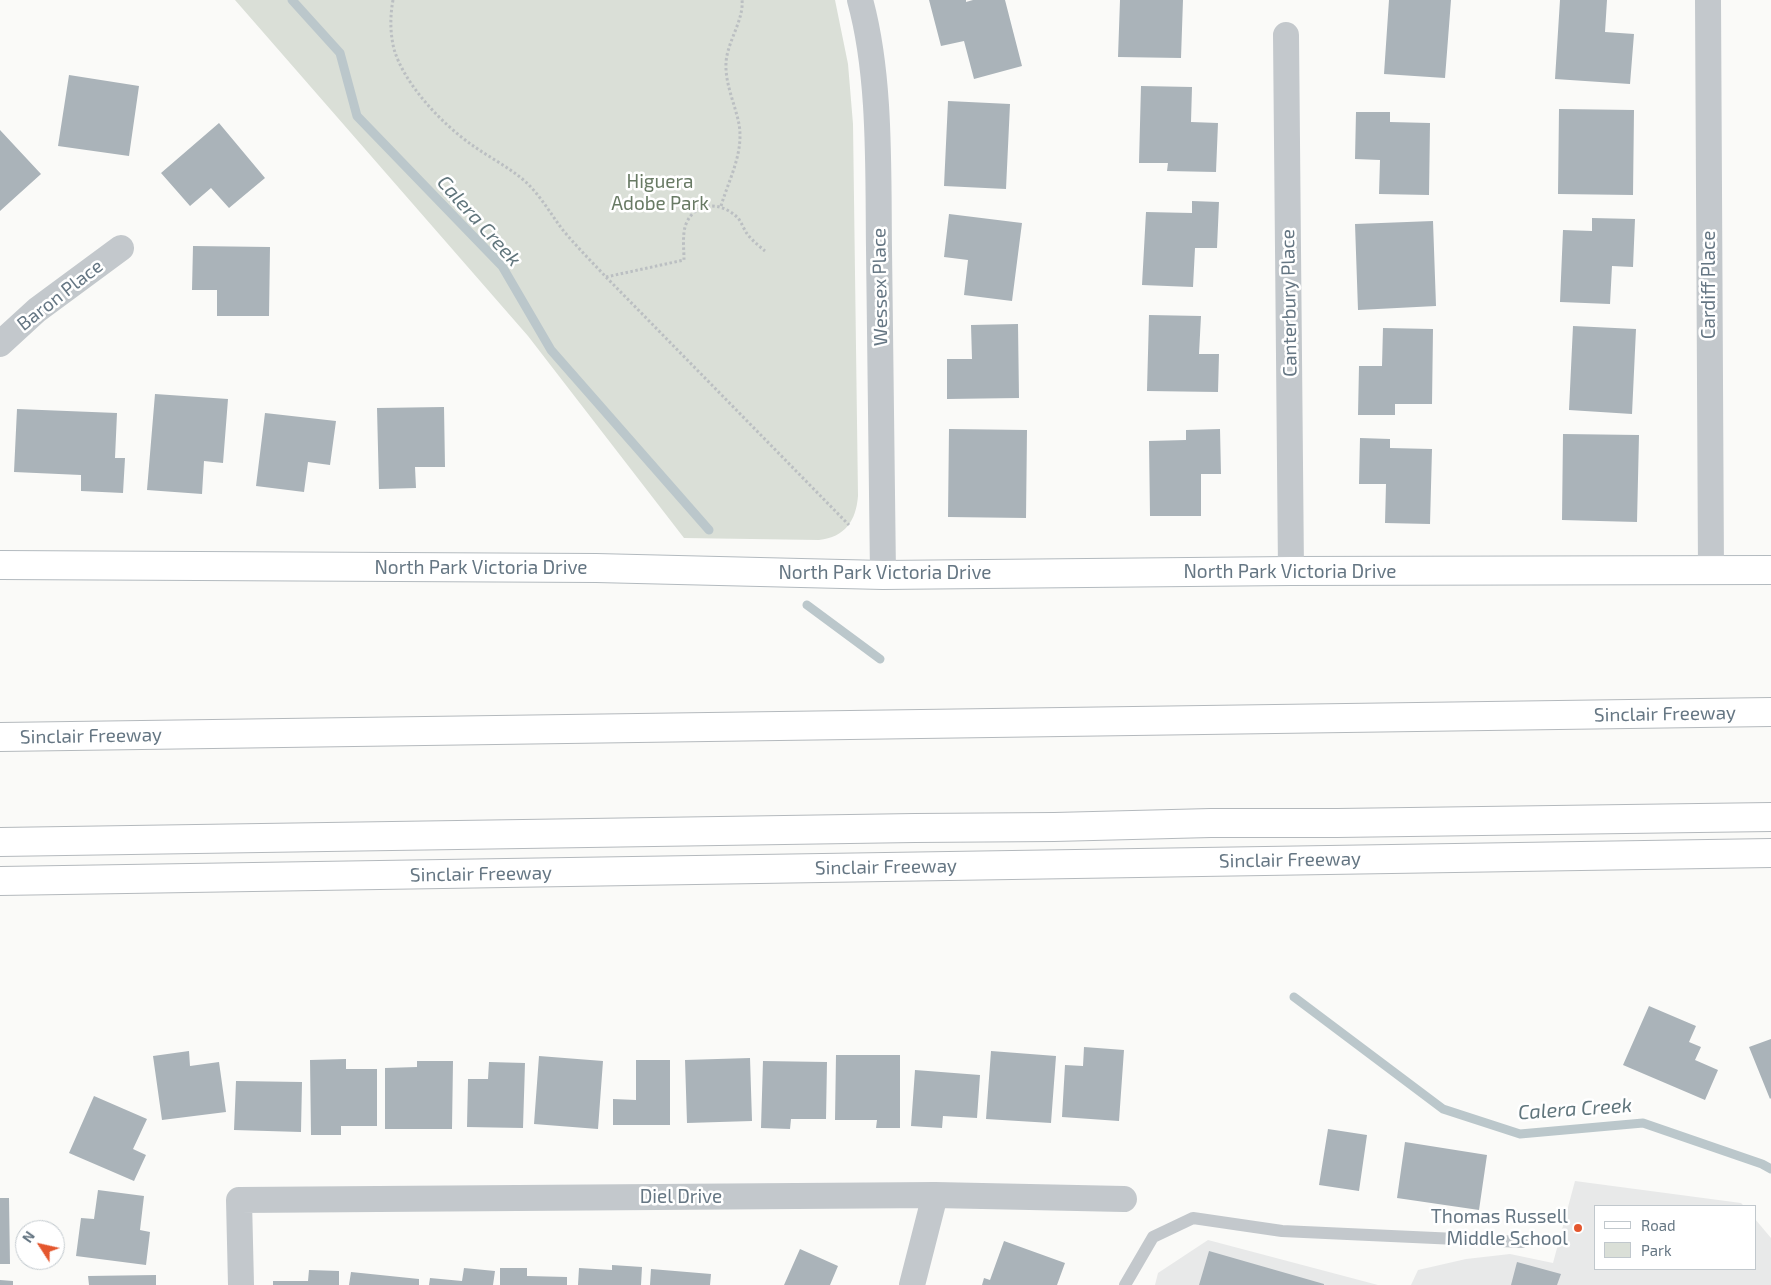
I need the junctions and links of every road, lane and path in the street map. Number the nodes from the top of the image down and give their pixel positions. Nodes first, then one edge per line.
1 (392, 0) edge
2 (742, 0) edge
3 (860, 0) edge
4 (1708, 0) edge
5 (1286, 35) dead end
6 (721, 206) junction
7 (121, 248) dead end
8 (765, 251) dead end
9 (606, 277) junction
10 (0, 344) edge
11 (849, 526) dead end
12 (0, 565) edge
13 (1711, 570) junction
14 (1771, 570) edge
15 (1291, 571) junction
16 (884, 575) junction
17 (1771, 712) edge
18 (0, 737) edge
19 (1771, 816) edge
20 (0, 842) edge
21 (1771, 853) edge
22 (0, 881) edge
23 (935, 1195) junction
24 (1124, 1199) dead end
25 (1522, 1242) dead end
26 (241, 1285) edge
27 (912, 1285) edge
28 (1125, 1285) edge

1 - 9 path
2 - 6 path
3 - 16 street, Wessex Place
4 - 13 street, Cardiff Place
5 - 15 street, Canterbury Place
6 - 8 path
6 - 9 path
7 - 10 street, Baron Place
9 - 11 path
12 - 16 main road, North Park Victoria Drive
13 - 14 main road, North Park Victoria Drive
13 - 15 main road, North Park Victoria Drive
15 - 16 main road, North Park Victoria Drive
17 - 18 main road, Sinclair Freeway
19 - 20 main road
21 - 22 main road, Sinclair Freeway
23 - 24 street, Diel Drive
23 - 26 street, Diel Drive
23 - 27 street
25 - 28 lane

